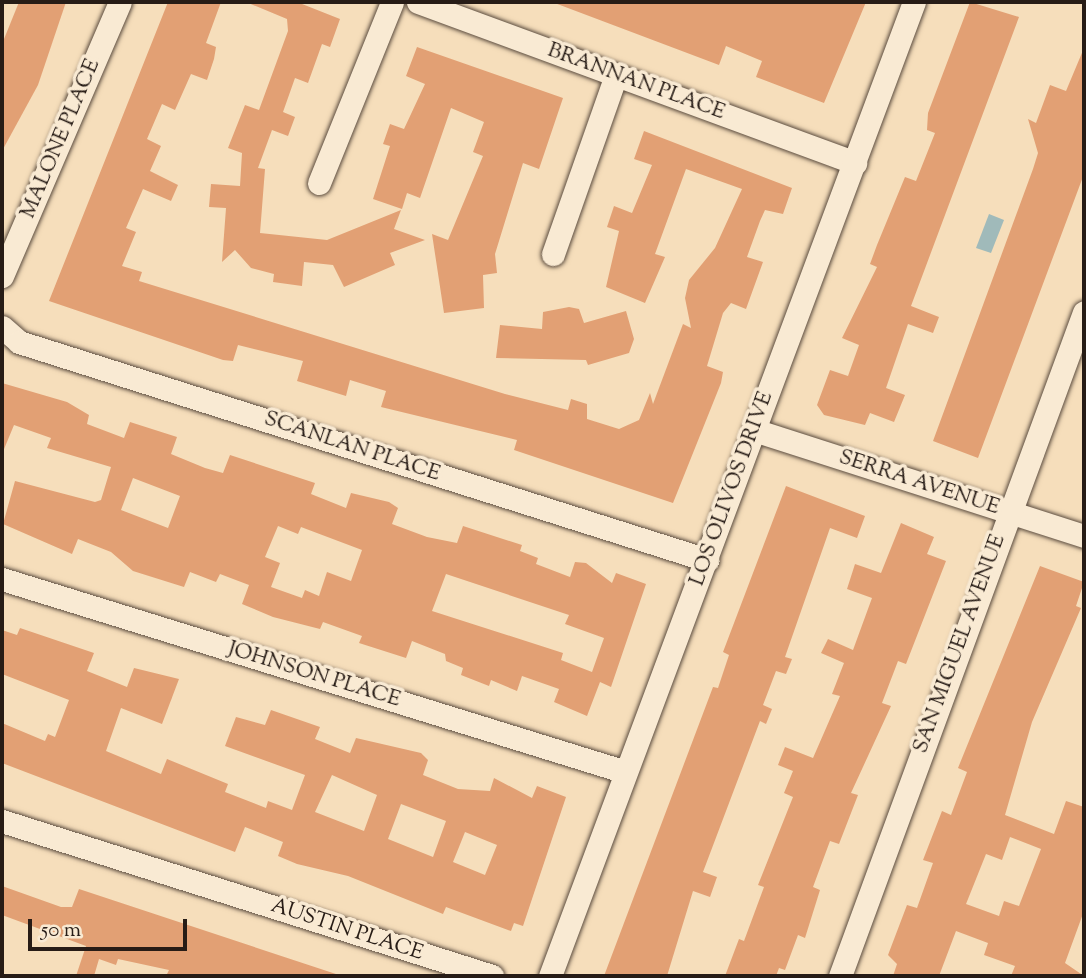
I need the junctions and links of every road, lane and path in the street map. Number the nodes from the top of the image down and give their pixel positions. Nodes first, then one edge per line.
1 (120, 2) edge
2 (392, 2) edge
3 (418, 2) edge
4 (914, 2) edge
5 (616, 75) junction
6 (855, 163) junction
7 (319, 183) dead end
8 (553, 254) dead end
9 (2, 276) edge
10 (1084, 312) edge
11 (2, 327) edge
12 (754, 430) junction
13 (1008, 511) junction
14 (1084, 536) edge
15 (707, 560) junction
16 (2, 579) edge
17 (626, 772) junction
18 (2, 821) edge
19 (492, 976) edge
20 (550, 976) edge
21 (840, 976) edge

1 - 9 street, MALONE PLACE
2 - 7 street
3 - 5 street, BRANNAN PLACE
4 - 6 street, LOS OLIVOS DRIVE
5 - 6 street, BRANNAN PLACE
5 - 8 street
6 - 12 street, LOS OLIVOS DRIVE
10 - 13 street, SAN MIGUEL AVENUE
11 - 15 street, SCANLAN PLACE
12 - 13 street, SERRA AVENUE
12 - 15 street, LOS OLIVOS DRIVE
13 - 14 street, SERRA AVENUE
13 - 21 street, SAN MIGUEL AVENUE
15 - 17 street, LOS OLIVOS DRIVE
16 - 17 street, JOHNSON PLACE
17 - 20 street, LOS OLIVOS DRIVE
18 - 19 street, AUSTIN PLACE

